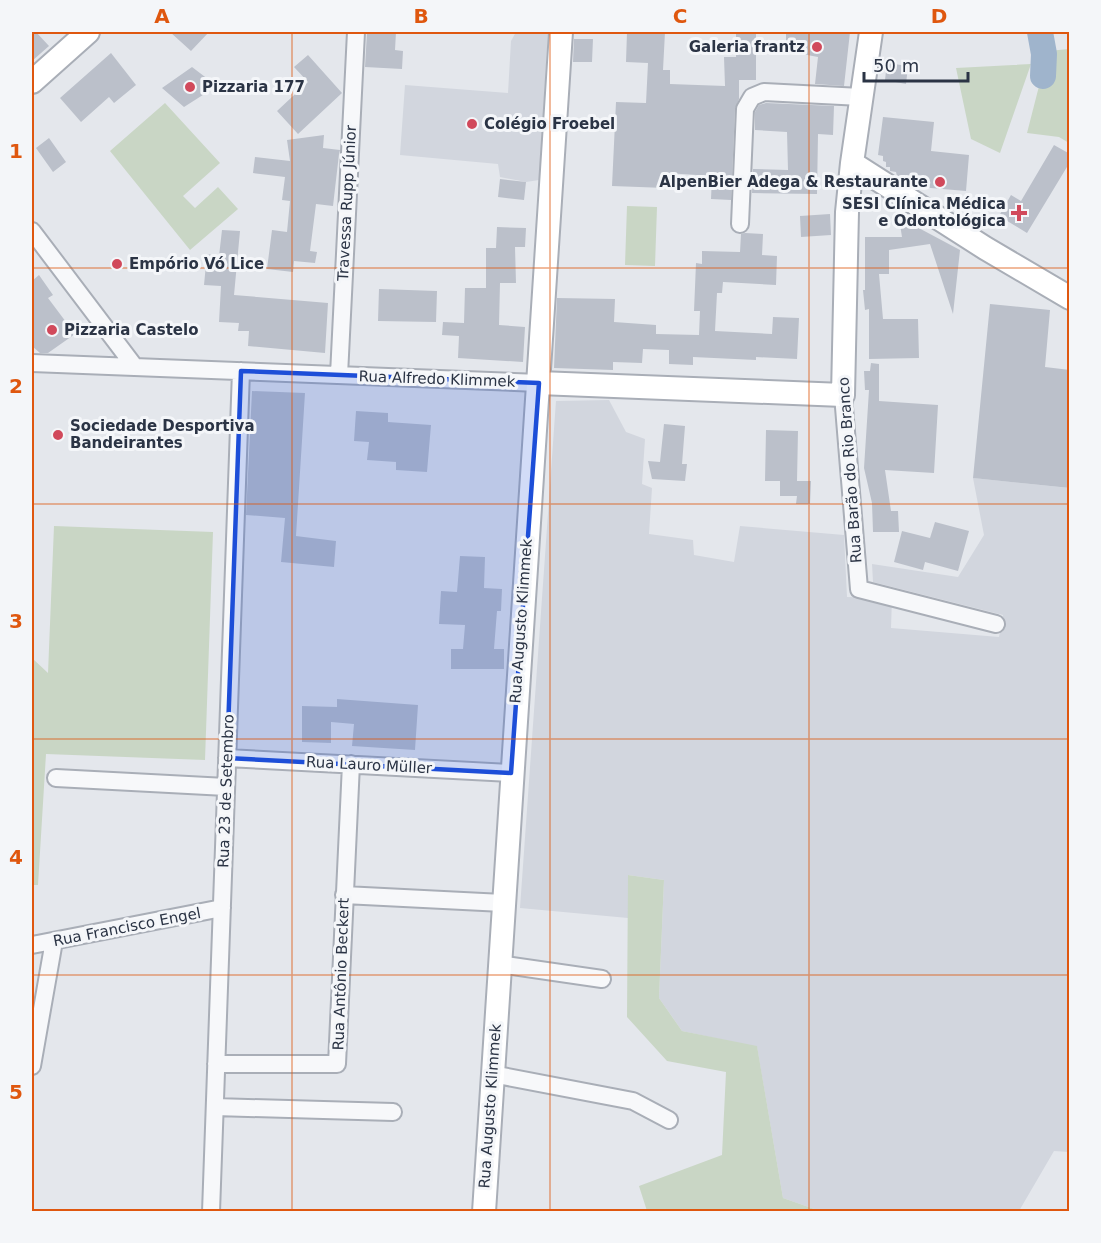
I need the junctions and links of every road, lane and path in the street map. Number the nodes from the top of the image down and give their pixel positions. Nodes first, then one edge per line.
1 (88, 32) edge
2 (356, 32) edge
3 (561, 32) edge
4 (871, 32) edge
5 (32, 82) edge
6 (861, 98) junction
7 (852, 164) junction
8 (740, 224) dead end
9 (32, 231) edge
10 (1070, 298) edge
11 (32, 363) edge
12 (135, 367) junction
13 (241, 371) junction
14 (339, 375) junction
15 (539, 383) junction
16 (843, 395) junction
17 (996, 624) dead end
18 (227, 758) junction
19 (351, 764) junction
20 (510, 772) junction
21 (56, 778) dead end
22 (226, 788) junction
23 (344, 895) junction
24 (503, 903) junction
25 (222, 908) junction
26 (54, 941) junction
27 (32, 945) edge
28 (499, 964) junction
29 (602, 979) dead end
30 (216, 1064) junction
31 (32, 1066) edge
32 (492, 1074) junction
33 (215, 1107) junction
34 (393, 1112) dead end
35 (669, 1120) dead end
36 (211, 1212) edge
37 (484, 1212) edge

1 - 5 street
2 - 14 street, Travessa Rupp Júnior
3 - 15 street, Rua Augusto Klimmek
4 - 6 street, Rua Barão do Rio Branco
6 - 7 street, Rua Barão do Rio Branco
6 - 8 street
7 - 10 street
7 - 16 street, Rua Barão do Rio Branco
9 - 12 street
11 - 12 street, Rua Alfredo Klimmek
12 - 13 street, Rua Alfredo Klimmek
13 - 14 street, Rua Alfredo Klimmek
13 - 18 street, Rua 23 de Setembro
14 - 15 street, Rua Alfredo Klimmek
15 - 16 street, Rua Alfredo Klimmek
15 - 20 street, Rua Augusto Klimmek
16 - 17 street, Rua Barão do Rio Branco
18 - 19 street, Rua Lauro Müller
18 - 22 street, Rua 23 de Setembro
19 - 20 street, Rua Lauro Müller
19 - 23 street, Rua Antônio Beckert
20 - 24 street, Rua Augusto Klimmek
21 - 22 street
22 - 25 street, Rua 23 de Setembro
23 - 24 street
23 - 30 street, Rua Antônio Beckert
24 - 28 street, Rua Augusto Klimmek
25 - 26 street, Rua Francisco Engel
25 - 30 street, Rua 23 de Setembro
26 - 27 street, Rua Francisco Engel
26 - 31 street
28 - 29 street
28 - 32 street, Rua Augusto Klimmek
30 - 33 street, Rua 23 de Setembro
32 - 35 street
32 - 37 street, Rua Augusto Klimmek
33 - 34 street
33 - 36 street, Rua 23 de Setembro

